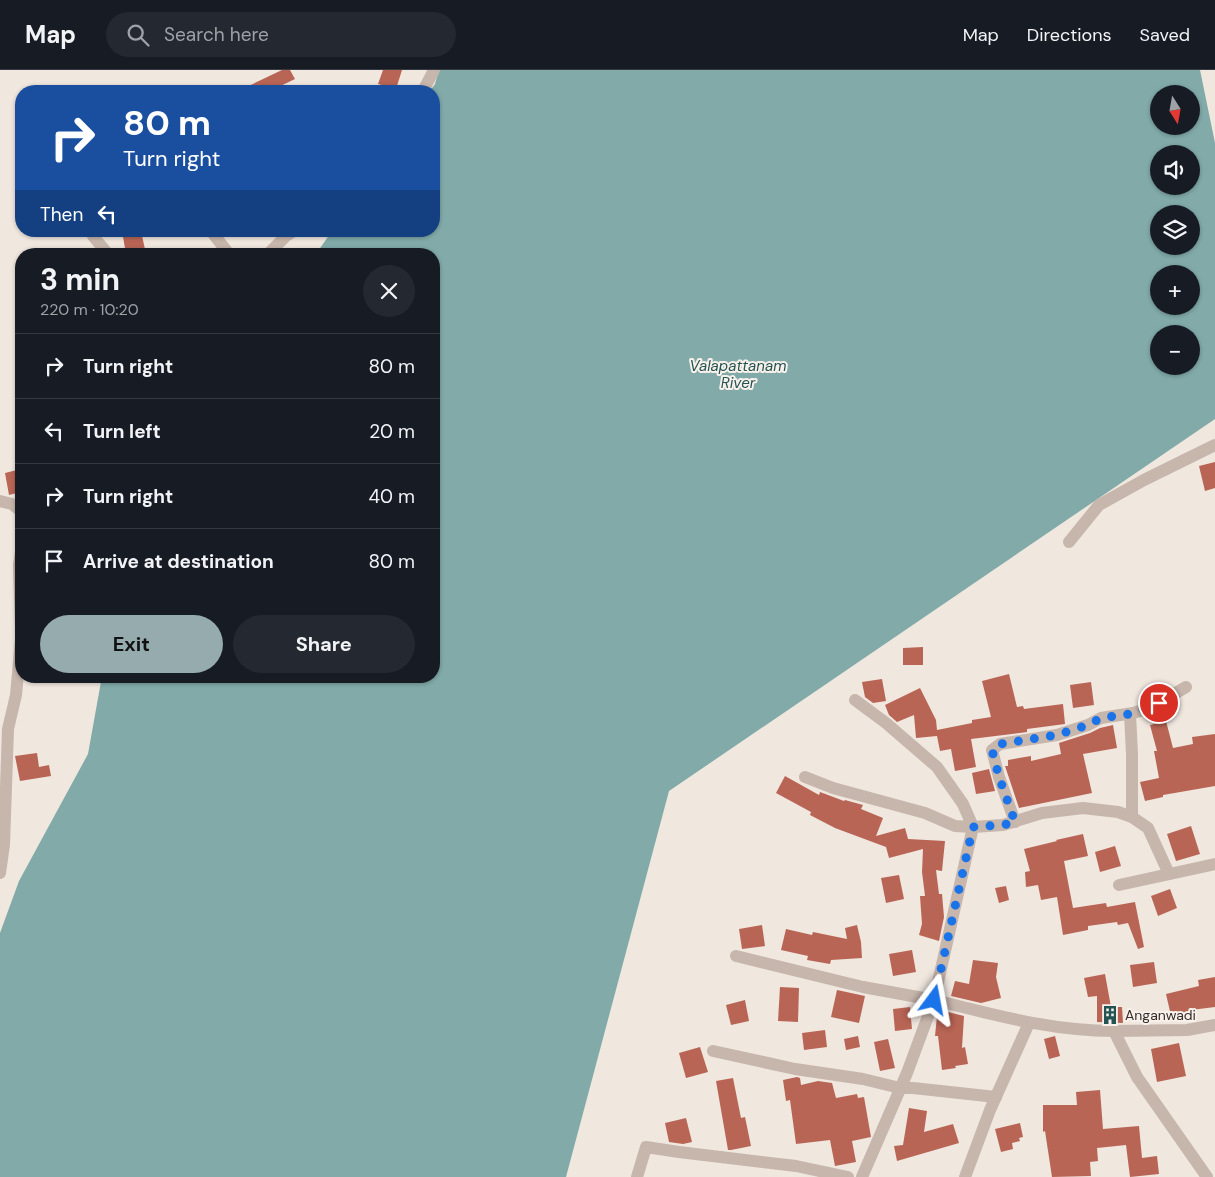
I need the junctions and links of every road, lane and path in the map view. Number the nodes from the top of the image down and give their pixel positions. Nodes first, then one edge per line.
1 (434, 70) edge
2 (426, 85) edge
3 (94, 237) edge
4 (216, 237) edge
5 (285, 237) edge
6 (103, 248) edge
7 (224, 248) edge
8 (274, 248) edge
9 (1215, 445) edge
10 (0, 501) edge
11 (15, 506) edge
12 (1069, 542) dead end
13 (17, 683) edge
14 (1186, 687) dead end
15 (855, 700) dead end
16 (1130, 714) junction
17 (805, 777) dead end
18 (1132, 817) junction
19 (1015, 822) junction
20 (973, 827) junction
21 (1215, 864) edge
22 (0, 873) edge
23 (1169, 874) junction
24 (1119, 885) dead end
25 (736, 956) dead end
26 (934, 1000) junction
27 (1029, 1023) junction
28 (1215, 1025) edge
29 (1114, 1031) junction
30 (713, 1051) dead end
31 (900, 1088) junction
32 (996, 1097) junction
33 (636, 1177) edge
34 (848, 1177) edge
35 (862, 1177) edge
36 (965, 1177) edge
37 (1207, 1177) edge

1 - 2 street
3 - 6 street
4 - 7 street
5 - 8 street
9 - 12 street
10 - 11 street
13 - 22 street
14 - 16 street
15 - 20 street
16 - 18 street
16 - 19 street
17 - 20 street
18 - 19 street
18 - 23 street
19 - 20 street
20 - 26 street
21 - 23 street
23 - 24 street
25 - 26 street
26 - 27 street
26 - 31 street
27 - 29 street
27 - 32 street
28 - 29 street
29 - 37 street
30 - 31 street
31 - 32 street
31 - 35 street
32 - 36 street
33 - 34 street

